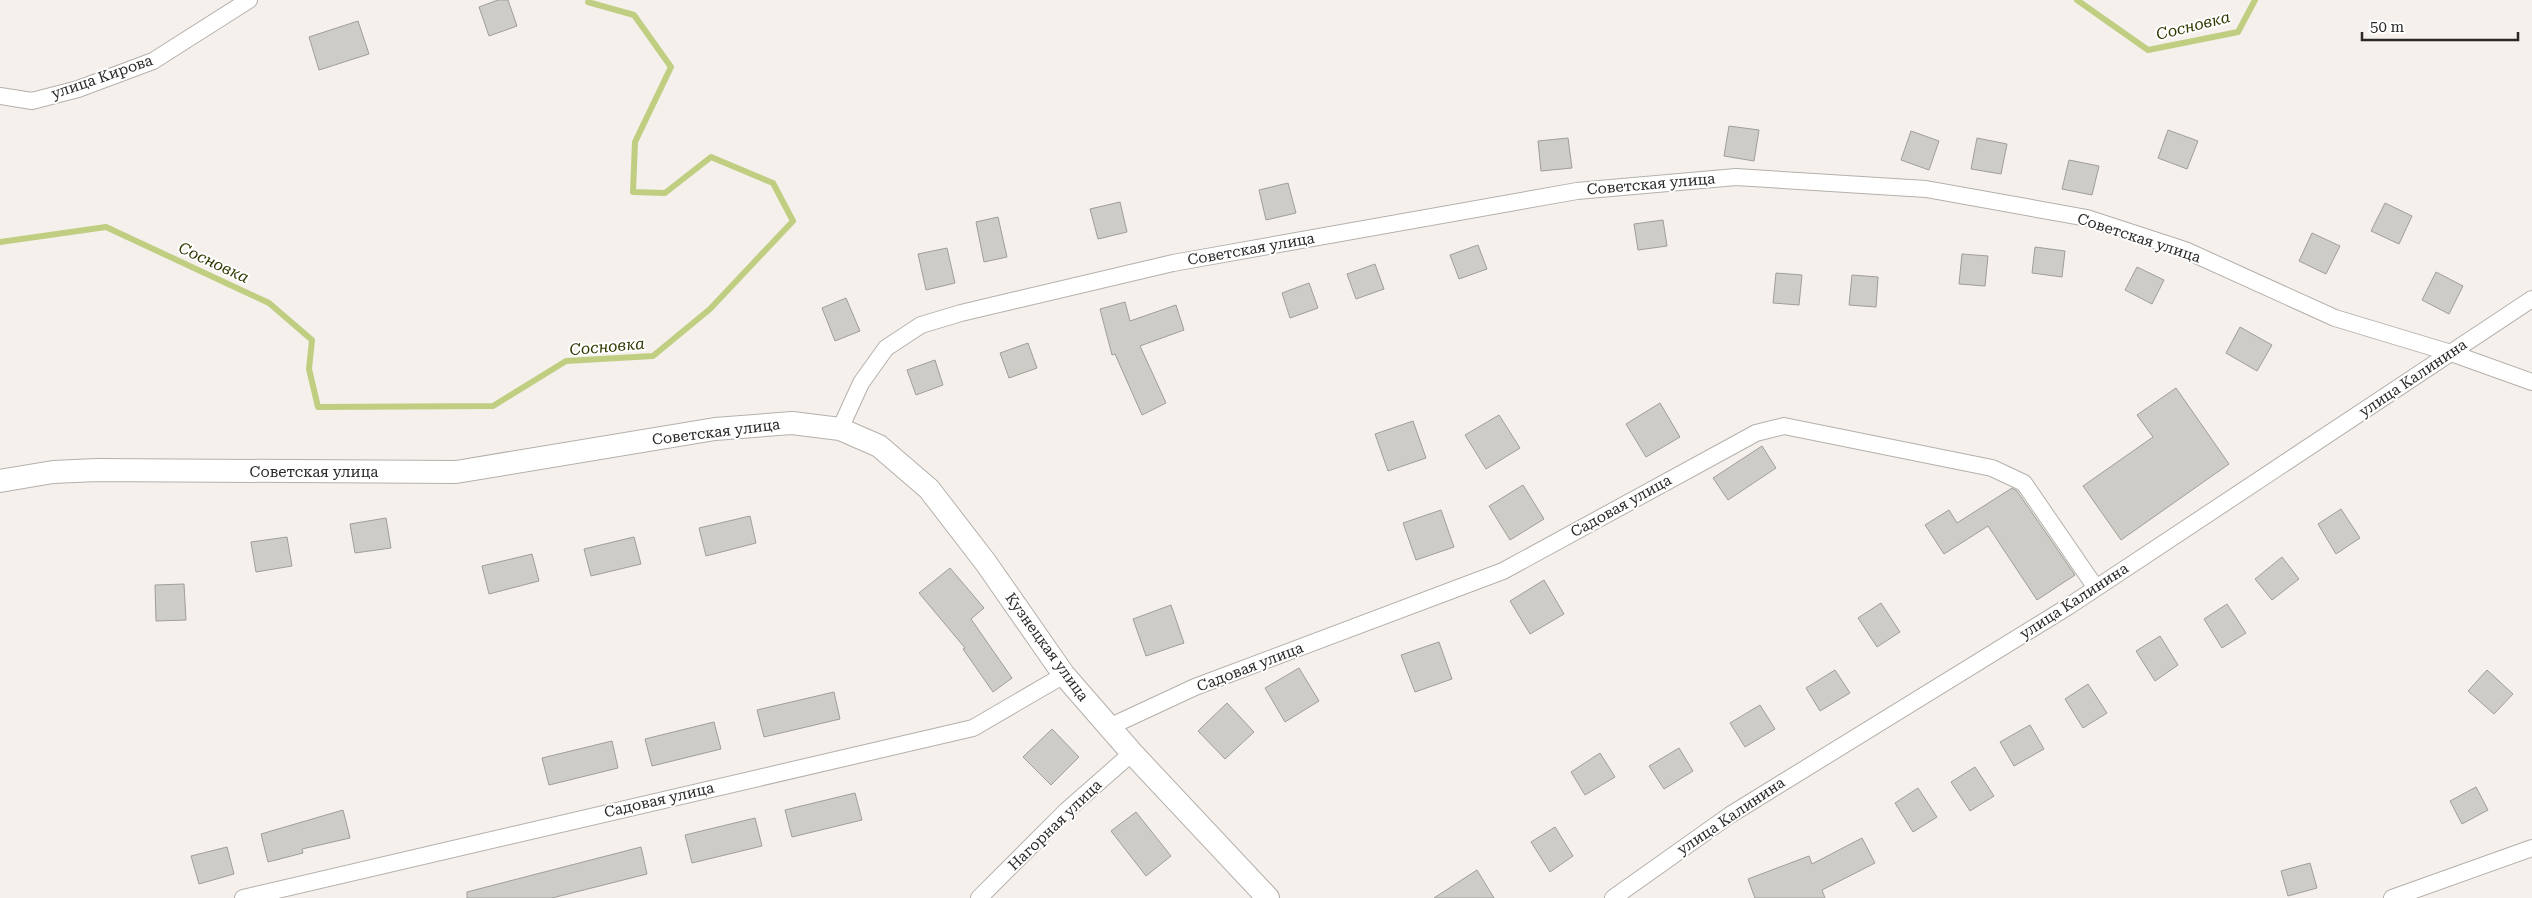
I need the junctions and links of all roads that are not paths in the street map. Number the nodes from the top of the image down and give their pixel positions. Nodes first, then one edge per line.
1 (249, 0) edge
2 (0, 96) edge
3 (2532, 299) edge
4 (2451, 353) junction
5 (2532, 382) edge
6 (840, 429) junction
7 (0, 481) edge
8 (2096, 588) junction
9 (1064, 675) junction
10 (1109, 727) junction
11 (1132, 753) junction
12 (2532, 848) edge
13 (243, 898) edge
14 (979, 898) edge
15 (1268, 898) edge
16 (1613, 898) edge
17 (2392, 898) edge

1 - 2 street, улица Кирова
3 - 4 street, улица Калинина
4 - 5 street, Советская улица
4 - 6 street, Советская улица
4 - 8 street, улица Калинина
6 - 7 main road, Советская улица
6 - 9 main road, Кузнецкая улица
8 - 10 street, Садовая улица
8 - 16 street, улица Калинина
9 - 10 main road, Кузнецкая улица
9 - 13 street, Садовая улица
10 - 11 main road, Кузнецкая улица
11 - 14 street, Нагорная улица
11 - 15 main road, Кузнецкая улица
12 - 17 street

